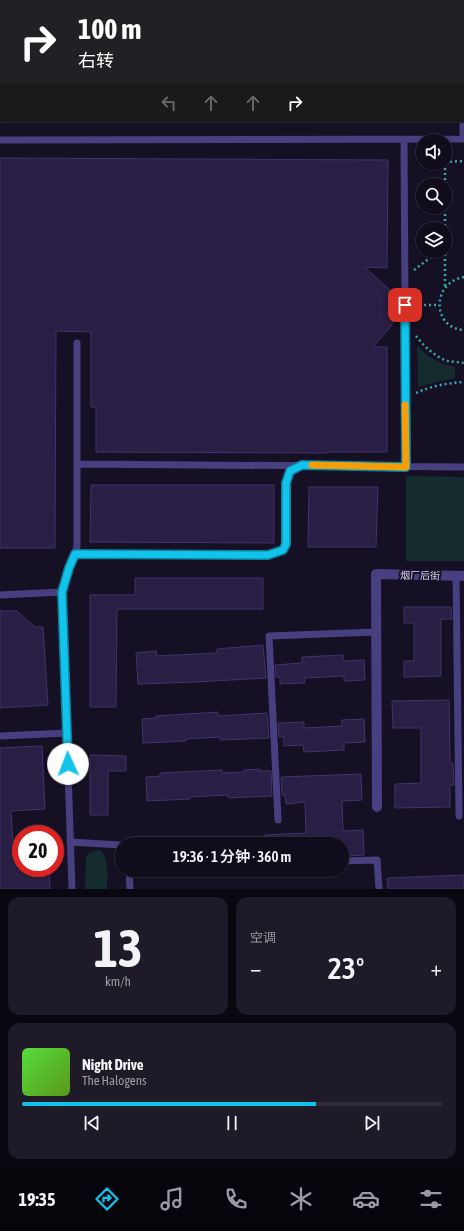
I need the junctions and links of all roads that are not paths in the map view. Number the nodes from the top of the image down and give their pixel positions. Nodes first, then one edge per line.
1 (451, 0) edge
2 (464, 0) edge
3 (463, 122) edge
4 (404, 139) junction
5 (463, 139) edge
6 (0, 140) edge
7 (77, 343) dead end
8 (77, 464) junction
9 (302, 465) junction
10 (406, 467) junction
11 (464, 467) edge
12 (75, 554) junction
13 (460, 576) edge
14 (62, 592) junction
15 (0, 595) edge
16 (376, 632) junction
17 (67, 733) junction
18 (0, 736) edge
19 (377, 807) dead end
20 (460, 816) dead end
21 (278, 820) dead end
22 (70, 842) junction
23 (115, 845) edge
24 (349, 861) edge
25 (129, 877) edge
26 (72, 889) edge
27 (130, 889) edge
28 (379, 889) edge

1 - 2 street
3 - 5 lane
4 - 5 lane
4 - 6 lane
4 - 10 lane
7 - 8 lane
8 - 9 lane
8 - 12 lane
9 - 10 lane
9 - 12 lane
10 - 11 lane
12 - 14 lane
13 - 16 street, 烟厂后街
13 - 20 lane
14 - 15 lane
14 - 17 lane
16 - 19 street
16 - 21 lane
17 - 18 lane
17 - 22 lane
22 - 23 lane
22 - 26 lane
24 - 28 lane
25 - 27 lane

